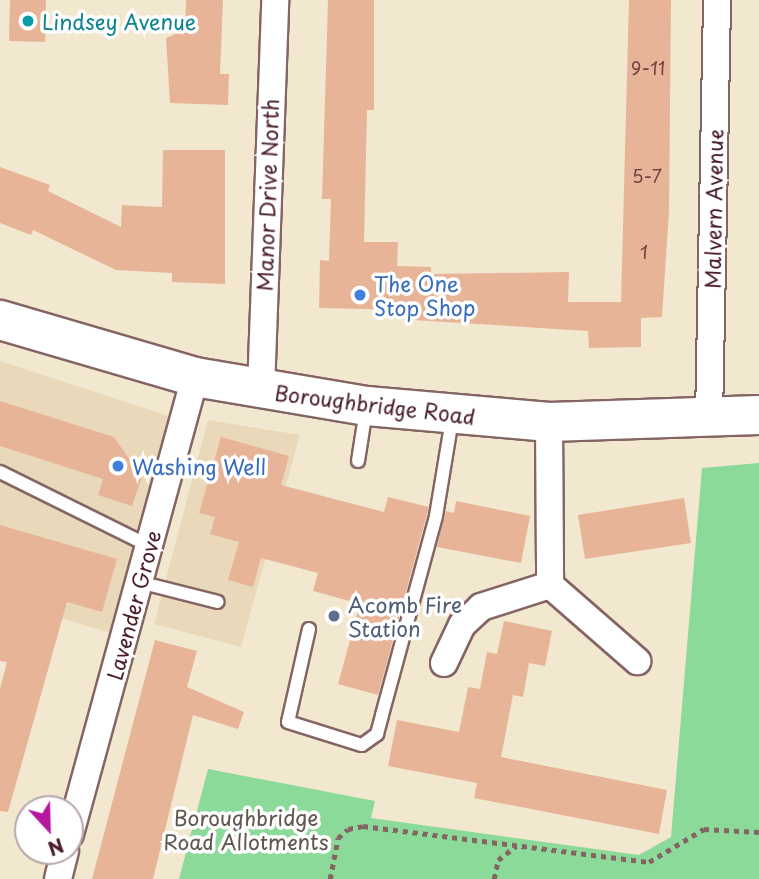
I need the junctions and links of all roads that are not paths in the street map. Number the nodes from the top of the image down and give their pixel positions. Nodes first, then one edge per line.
1 (275, 0) edge
2 (717, 0) edge
3 (0, 320) edge
4 (195, 377) junction
5 (261, 390) junction
6 (367, 406) junction
7 (453, 415) junction
8 (759, 415) edge
9 (709, 419) junction
10 (549, 422) junction
11 (358, 461) dead end
12 (0, 472) edge
13 (149, 546) junction
14 (139, 582) junction
15 (550, 585) junction
16 (218, 602) dead end
17 (309, 629) dead end
18 (637, 661) dead end
19 (444, 663) dead end
20 (81, 795) edge

1 - 5 street, Manor Drive North
2 - 9 street, Malvern Avenue
3 - 4 main road, Boroughbridge Road
4 - 5 main road, Boroughbridge Road
4 - 13 street, Lavender Grove
5 - 6 main road, Boroughbridge Road
6 - 7 main road, Boroughbridge Road
6 - 11 lane
7 - 10 main road, Boroughbridge Road
7 - 17 lane
8 - 9 main road, Boroughbridge Road
9 - 10 main road, Boroughbridge Road
10 - 15 street
12 - 13 lane
13 - 14 street, Lavender Grove
14 - 16 lane
14 - 20 street, Lavender Grove
15 - 18 street
15 - 19 street

